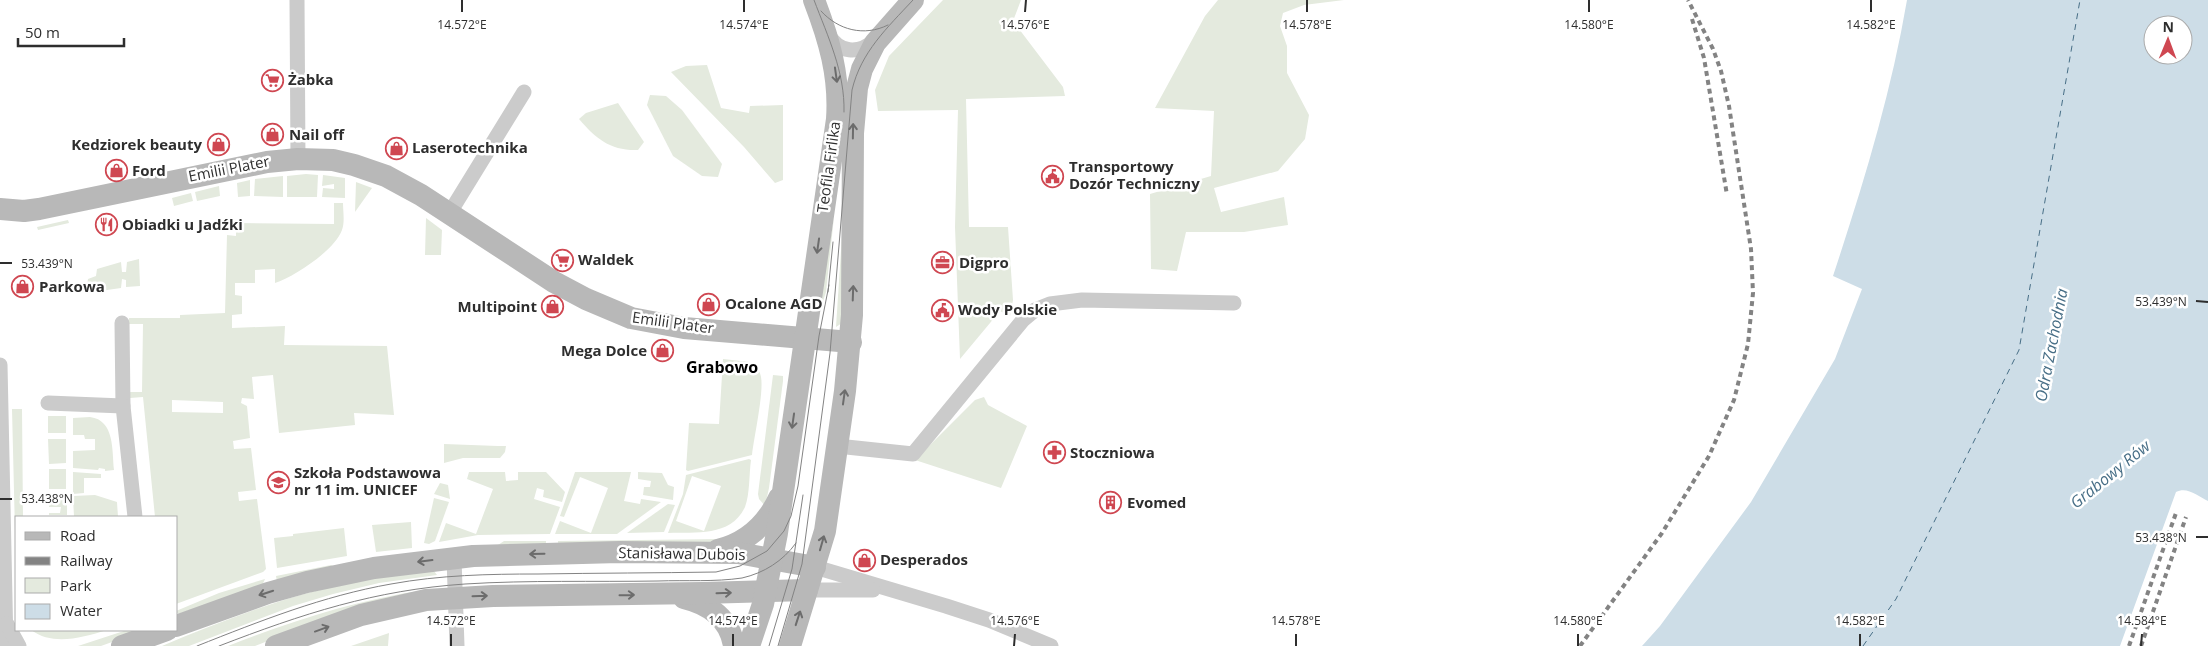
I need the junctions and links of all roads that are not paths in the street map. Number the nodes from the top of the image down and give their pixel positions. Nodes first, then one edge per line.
1 (297, 0) edge
2 (814, 0) edge
3 (913, 0) edge
4 (825, 28) junction
5 (884, 30) junction
6 (524, 92) dead end
7 (298, 159) junction
8 (0, 209) edge
9 (449, 214) junction
10 (1234, 303) dead end
11 (122, 323) dead end
12 (805, 337) junction
13 (850, 342) junction
14 (0, 365) edge
15 (0, 381) edge
16 (48, 403) dead end
17 (123, 406) junction
18 (837, 446) junction
19 (784, 486) junction
20 (135, 516) edge
21 (703, 552) junction
22 (454, 558) junction
23 (773, 558) junction
24 (815, 567) junction
25 (808, 590) junction
26 (766, 592) junction
27 (658, 594) junction
28 (904, 594) junction
29 (456, 598) junction
30 (4, 612) junction
31 (178, 625) edge
32 (164, 631) edge
33 (6, 646) edge
34 (20, 646) edge
35 (122, 646) edge
36 (276, 646) edge
37 (457, 646) edge
38 (734, 646) edge
39 (749, 646) edge
40 (790, 646) edge
41 (1051, 646) edge

1 - 7 street
2 - 4 street, Teofila Firlika
3 - 5 street, Teofila Firlika
4 - 5 street
4 -> 12 street, Teofila Firlika
13 -> 5 street, Teofila Firlika
6 - 9 street
7 - 8 street, Emilii Plater
7 - 9 street, Emilii Plater
9 - 12 street, Emilii Plater
10 - 18 street
11 - 17 street
12 - 13 street
12 -> 19 street, Teofila Firlika
18 -> 13 street, Teofila Firlika
14 - 15 street
15 - 30 street
16 - 17 street
17 - 20 street
24 -> 18 street, Teofila Firlika
19 - 21 street, Teofila Firlika
19 - 23 street, Teofila Firlika
21 -> 22 street, Stanisława Dubois
21 - 23 street, Stanisława Dubois
22 - 29 street
22 -> 31 street, Stanisława Dubois
23 - 24 street, Stanisława Dubois
23 - 26 street, Teofila Firlika
24 - 25 street, Teofila Firlika
24 - 28 street, Stanisława Dubois
25 - 26 street, Stanisława Dubois
25 - 28 street, Stanisława Dubois
40 -> 25 street, Teofila Firlika
27 -> 26 street, Stanisława Dubois
26 - 39 street, Teofila Firlika
29 -> 27 street, Stanisława Dubois
27 - 38 street
28 - 41 street, Stanisława Dubois
36 -> 29 street, Stanisława Dubois
29 - 37 street
30 - 33 street
30 - 34 street
32 - 35 street

